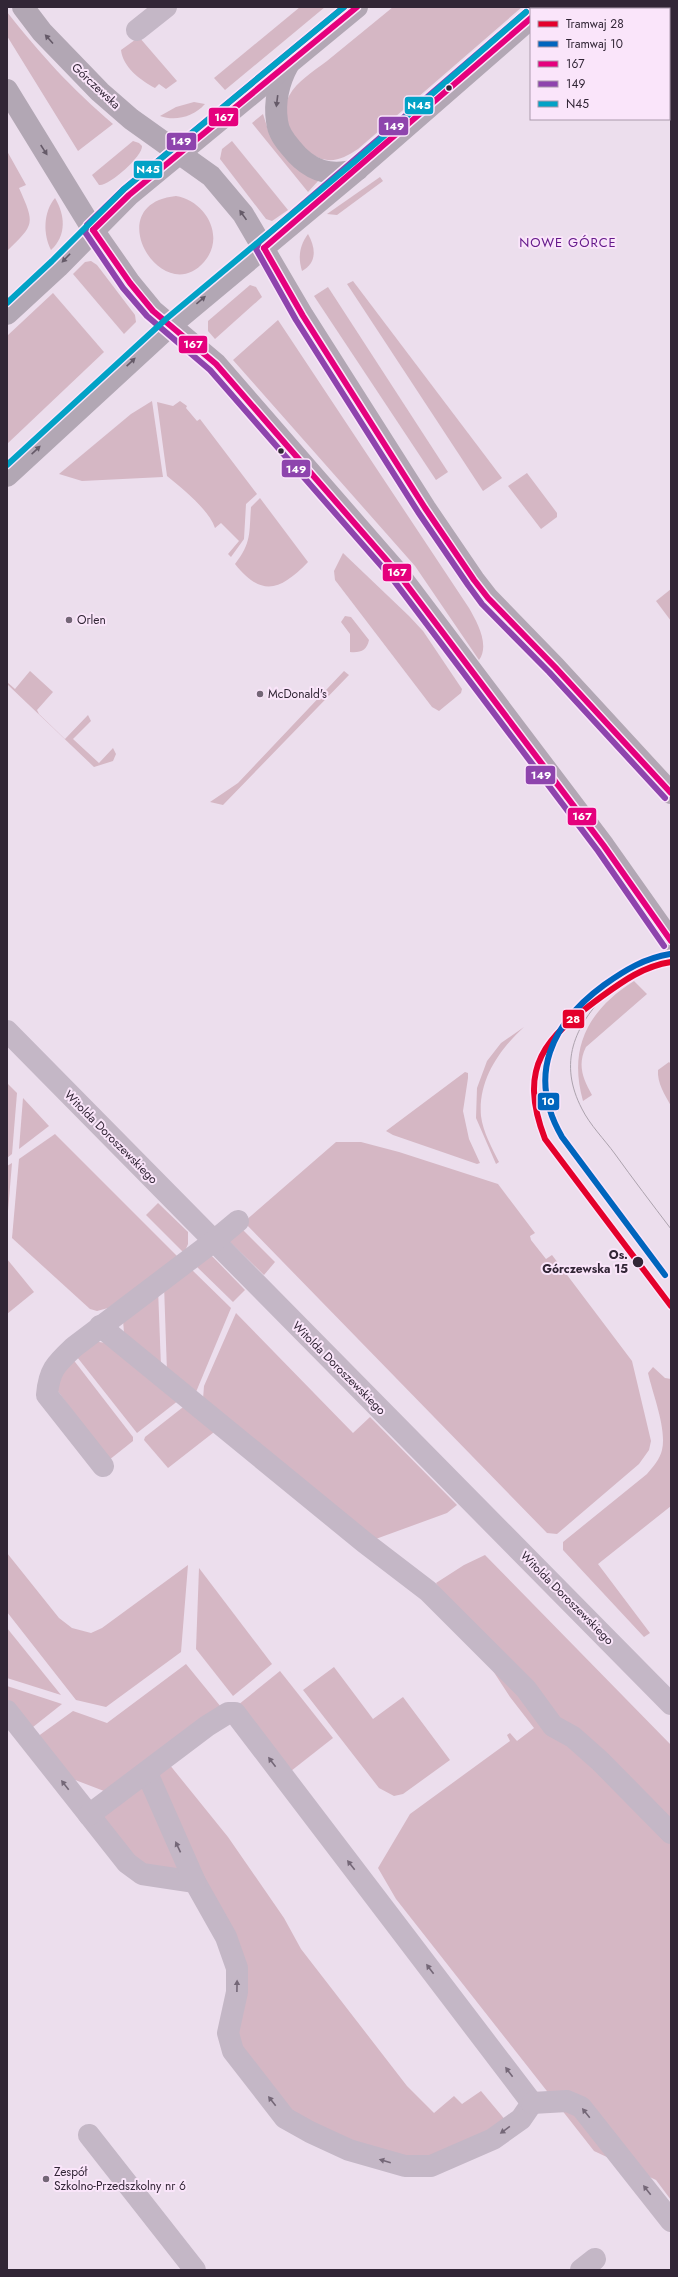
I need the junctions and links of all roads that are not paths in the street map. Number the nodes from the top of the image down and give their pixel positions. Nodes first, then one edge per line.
1 (23, 7) edge
2 (166, 7) edge
3 (358, 7) edge
4 (530, 19) edge
5 (137, 30) dead end
6 (288, 64) junction
7 (7, 90) edge
8 (180, 152) junction
9 (358, 169) junction
10 (93, 230) junction
11 (264, 248) junction
12 (7, 314) edge
13 (171, 325) junction
14 (7, 476) edge
15 (671, 793) edge
16 (671, 941) edge
17 (7, 1032) edge
18 (238, 1220) dead end
19 (214, 1241) junction
20 (100, 1326) junction
21 (103, 1466) dead end
22 (671, 1704) edge
23 (7, 1711) edge
24 (147, 1773) junction
25 (89, 1815) junction
26 (671, 1833) edge
27 (195, 1882) junction
28 (532, 2103) junction
29 (89, 2135) dead end
30 (671, 2221) edge
31 (196, 2270) edge

8 -> 1 main road, Górczewska
2 - 5 street
3 - 6 main road
4 - 9 main road
6 - 8 main road
6 -> 9 main road
7 -> 10 main road
8 - 10 main road
11 -> 8 main road, Górczewska
9 - 11 main road
10 -> 12 main road
10 - 13 main road
13 -> 11 main road
11 - 15 main road
14 -> 13 main road
13 - 16 main road
17 - 19 street, Witolda Doroszewskiego
18 - 19 street
19 - 20 street
19 - 22 street, Witolda Doroszewskiego
20 - 21 street
20 - 26 street
25 -> 23 street
24 - 25 street
27 -> 24 street
28 -> 24 street
25 - 27 street
28 -> 27 street
30 -> 28 street
29 - 31 street

